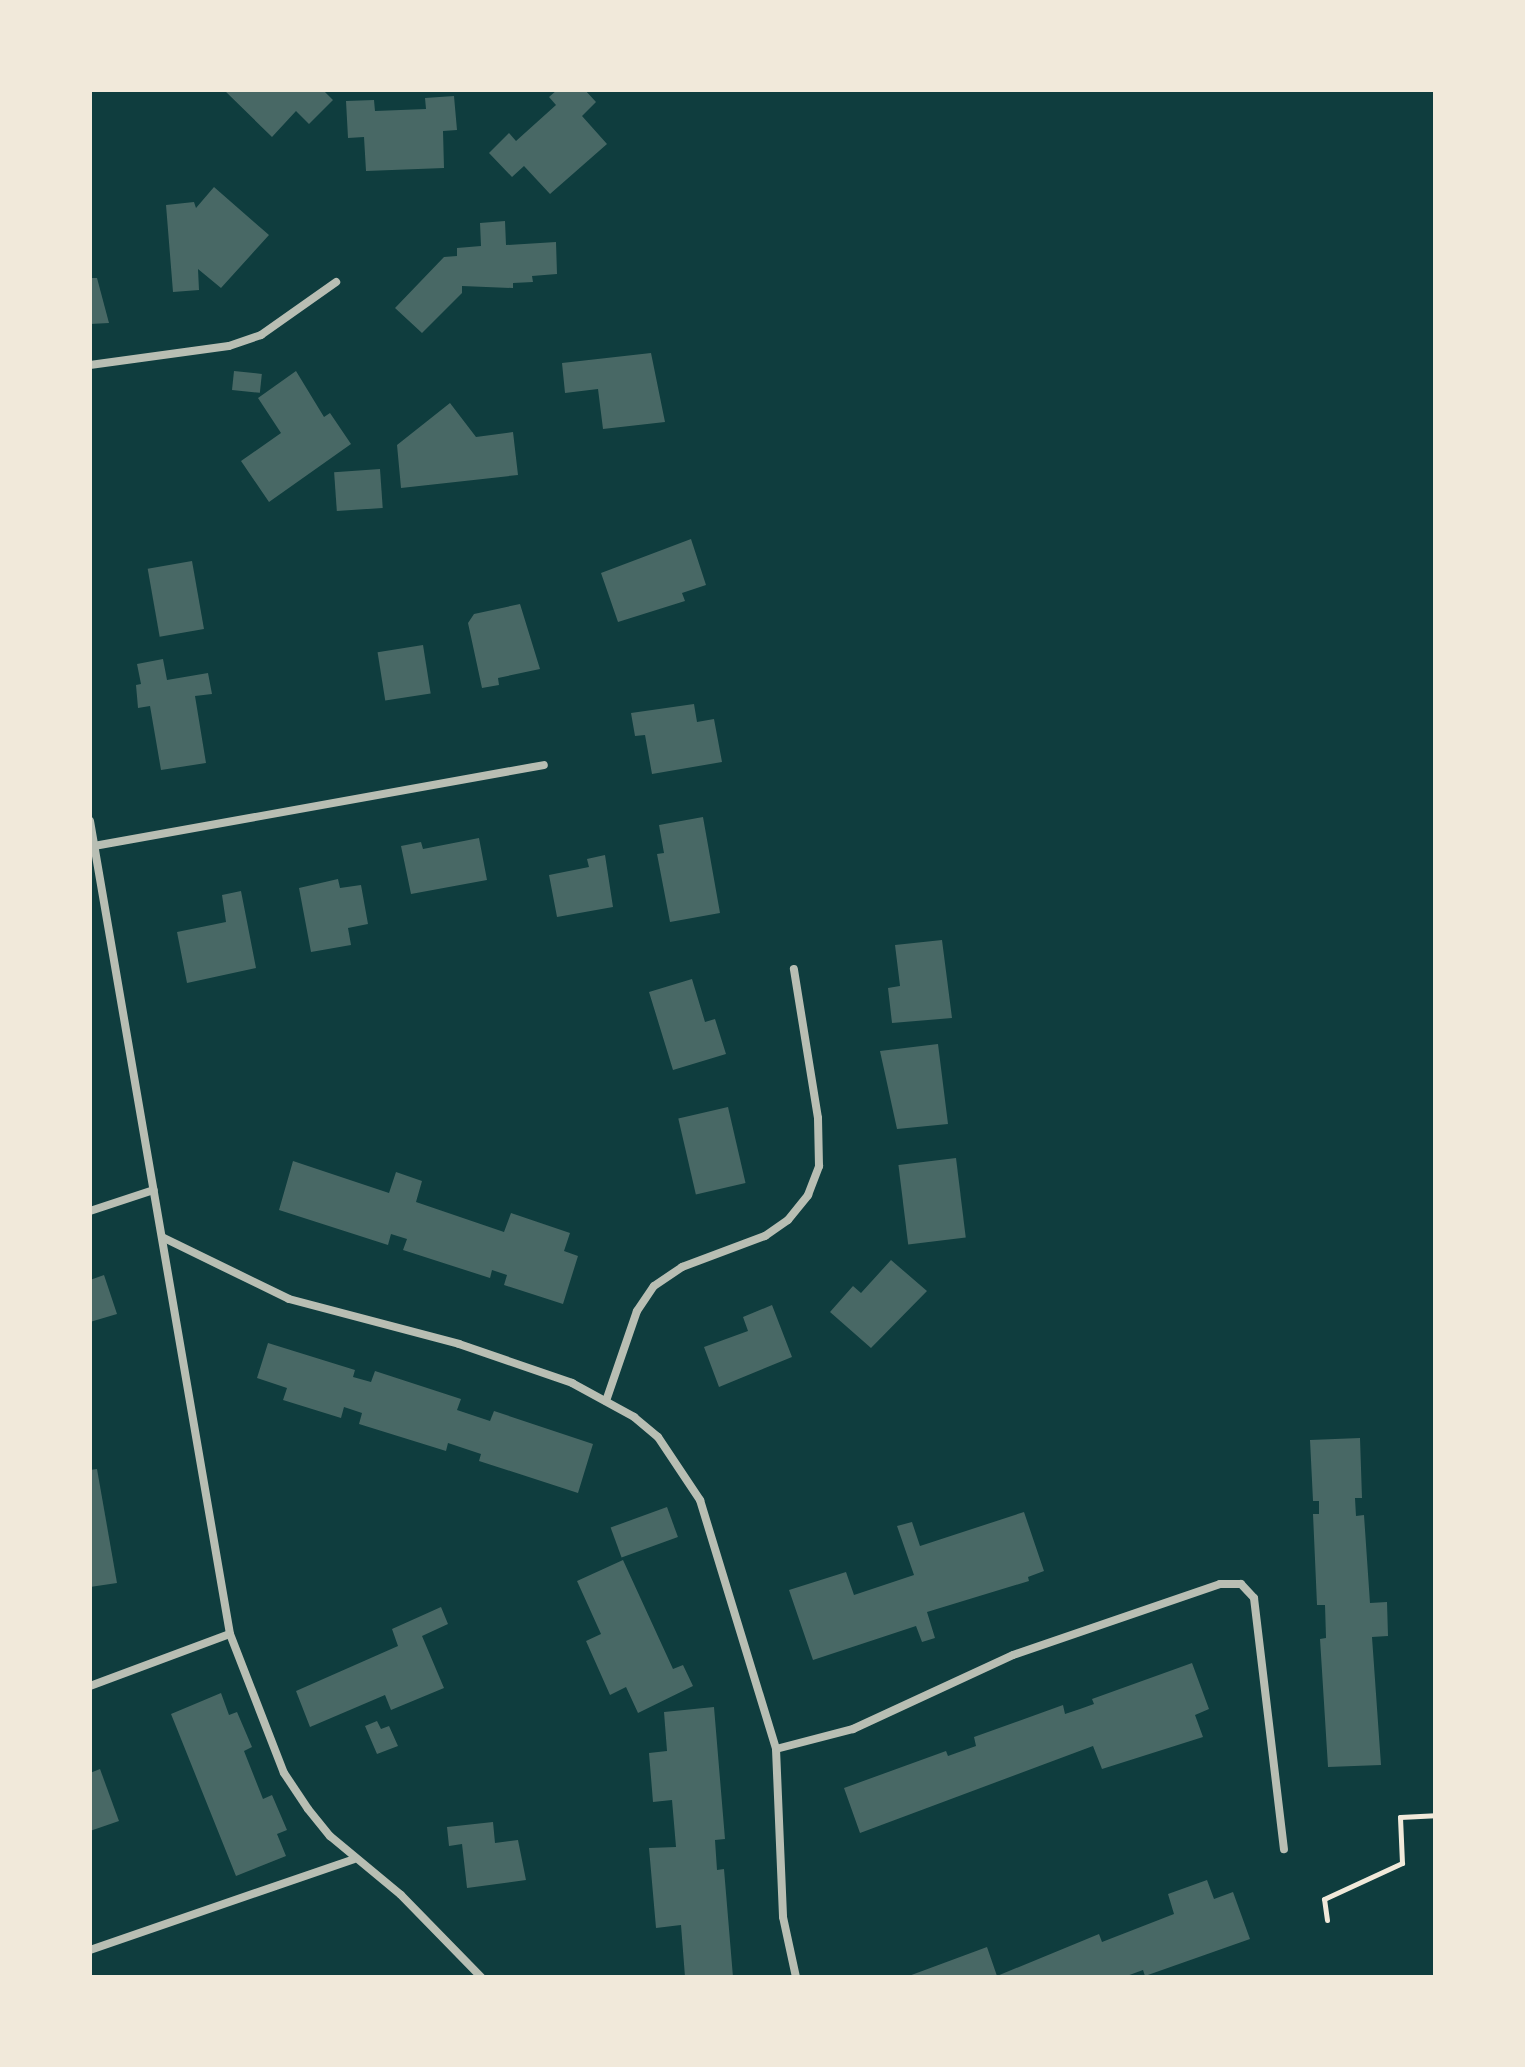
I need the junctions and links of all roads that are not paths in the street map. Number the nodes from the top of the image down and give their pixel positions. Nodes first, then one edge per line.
1 (336, 282) dead end
2 (90, 365) edge
3 (544, 765) dead end
4 (90, 821) edge
5 (94, 846) junction
6 (794, 969) dead end
7 (154, 1190) junction
8 (90, 1211) edge
9 (164, 1238) junction
10 (606, 1401) junction
11 (230, 1634) junction
12 (90, 1686) edge
13 (776, 1749) junction
14 (1284, 1849) dead end
15 (354, 1859) junction
16 (90, 1950) edge
17 (481, 1977) edge
18 (796, 1977) edge

1 - 2 street
3 - 5 street
4 - 5 street
5 - 7 street
6 - 10 street
7 - 8 street
7 - 9 street
9 - 10 street
9 - 11 street
10 - 13 street
11 - 12 street
11 - 15 street
13 - 14 street
13 - 18 street
15 - 16 street
15 - 17 street

